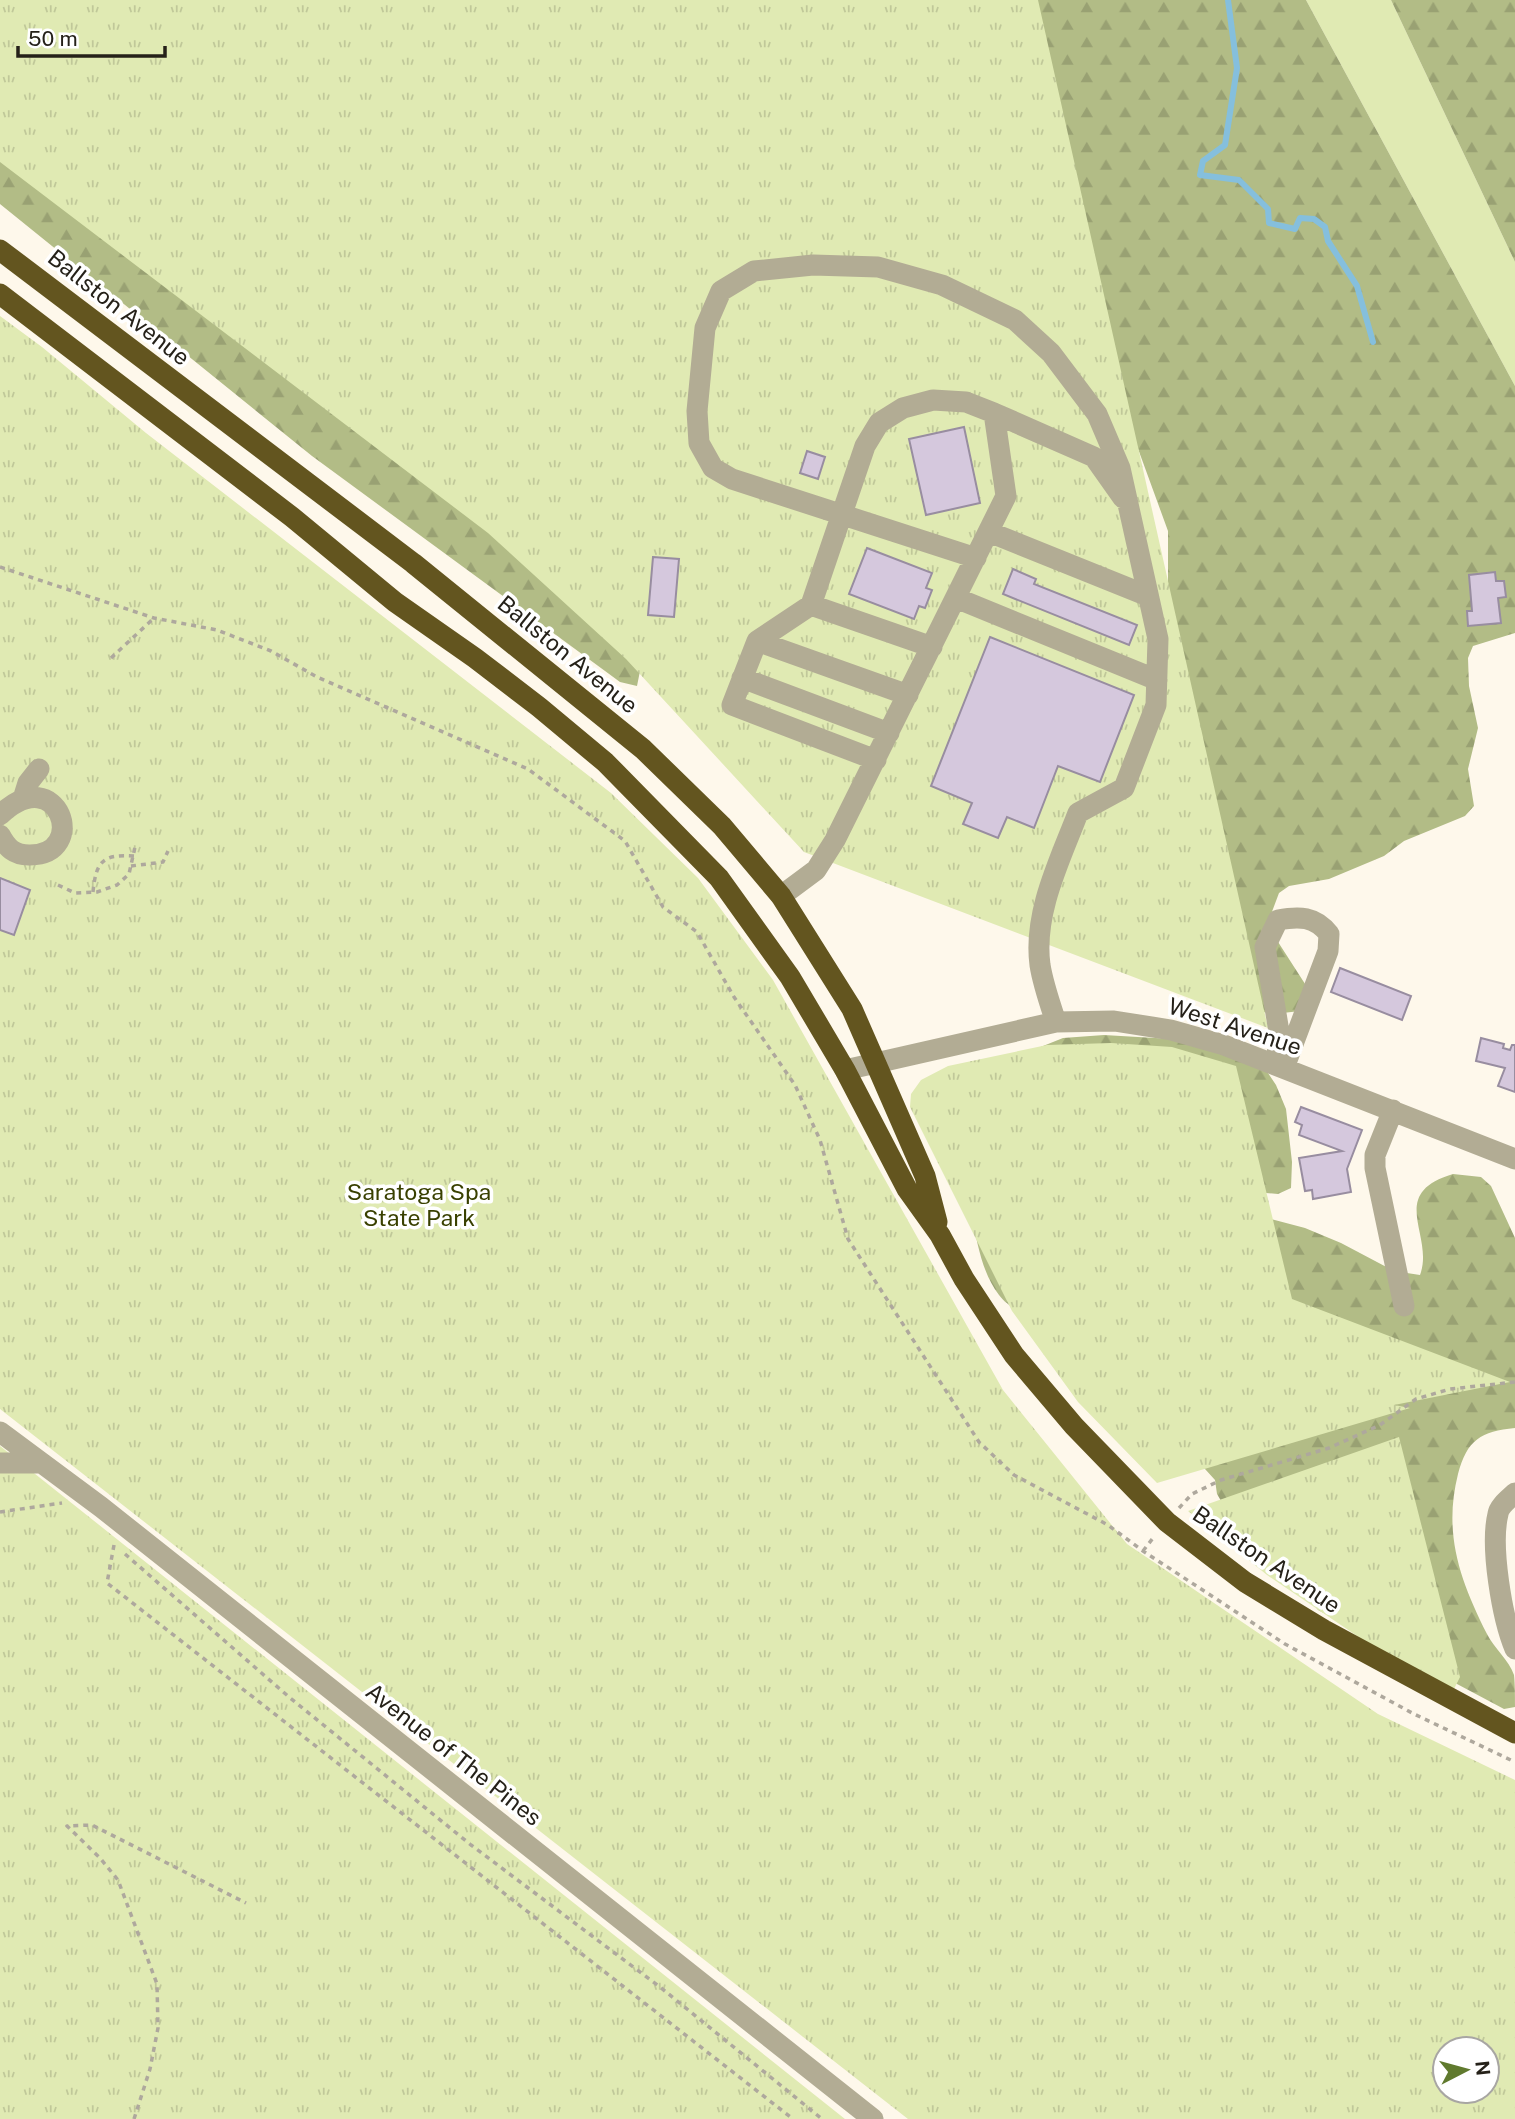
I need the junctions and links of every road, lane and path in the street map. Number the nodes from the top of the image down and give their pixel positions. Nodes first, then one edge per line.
1 (0, 250) edge
2 (0, 294) edge
3 (994, 413) junction
4 (1128, 505) junction
5 (842, 513) junction
6 (989, 532) junction
7 (976, 558) junction
8 (0, 567) edge
9 (1148, 596) junction
10 (956, 598) junction
11 (811, 605) junction
12 (154, 618) junction
13 (757, 641) junction
14 (932, 647) junction
15 (111, 658) dead end
16 (741, 678) junction
17 (1157, 680) junction
18 (908, 695) junction
19 (889, 733) junction
20 (876, 760) junction
21 (38, 769) dead end
22 (23, 799) junction
23 (0, 815) edge
24 (0, 835) edge
25 (135, 847) dead end
26 (168, 851) dead end
27 (134, 856) junction
28 (131, 866) junction
29 (58, 885) dead end
30 (93, 892) junction
31 (780, 896) junction
32 (1056, 1022) junction
33 (876, 1063) junction
34 (1279, 1066) junction
35 (845, 1070) junction
36 (1392, 1110) junction
37 (1515, 1160) edge
38 (940, 1235) junction
39 (1405, 1306) dead end
40 (1515, 1382) edge
41 (0, 1432) edge
42 (0, 1463) edge
43 (39, 1463) junction
44 (1515, 1493) edge
45 (62, 1503) dead end
46 (1180, 1507) dead end
47 (0, 1512) edge
48 (1153, 1538) dead end
49 (1143, 1551) junction
50 (1515, 1648) edge
51 (1515, 1733) edge
52 (1515, 1762) edge
53 (246, 1903) dead end
54 (134, 2119) edge
55 (793, 2119) edge
56 (822, 2119) edge
57 (873, 2119) edge

1 - 31 highway, Ballston Avenue
2 - 35 highway, Ballston Avenue
3 - 4 street
3 - 5 street
3 - 6 street
4 - 5 street
4 - 9 street
5 - 7 street
5 - 11 street
6 - 7 street
6 - 9 street
7 - 10 street
8 - 12 path
9 - 17 street
10 - 14 street
10 - 17 street
11 - 13 street
11 - 14 street
12 - 15 path
12 - 49 path
13 - 16 street
13 - 18 street
14 - 18 street
16 - 19 street
16 - 20 street
17 - 32 street
18 - 19 street
19 - 20 street
20 - 31 street
21 - 22 street
22 - 23 street
22 - 24 street
25 - 27 path
26 - 28 path
27 - 28 path
27 - 30 path
28 - 30 path
29 - 30 path
31 - 33 highway, Ballston Avenue
32 - 33 street, West Avenue
32 - 34 street, West Avenue
33 - 35 street, West Avenue
33 - 38 highway, Ballston Avenue
34 - 34 street
34 - 36 street, West Avenue
35 - 38 highway, Ballston Avenue
36 - 37 street, West Avenue
36 - 39 street
38 - 51 highway, Ballston Avenue
40 - 46 path
41 - 43 street, Avenue of The Pines
42 - 43 street
43 - 57 street, Avenue of The Pines
44 - 50 street
45 - 47 path
48 - 49 path
49 - 52 path
53 - 54 path
55 - 56 path

